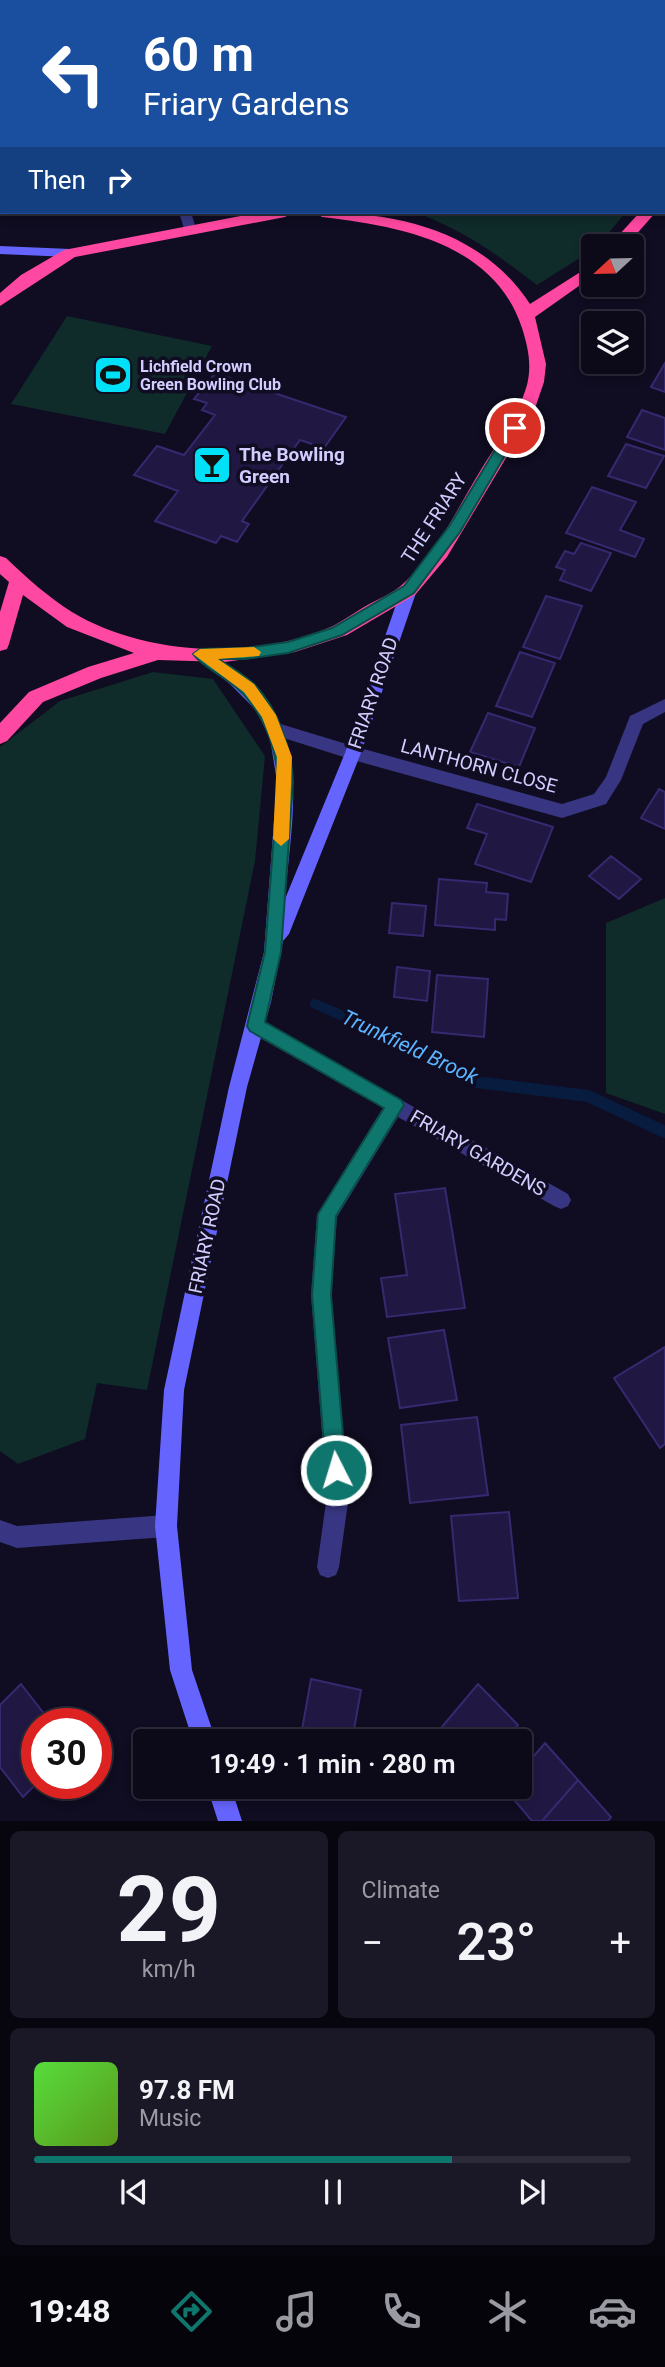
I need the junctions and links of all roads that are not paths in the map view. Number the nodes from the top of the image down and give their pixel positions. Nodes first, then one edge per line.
1 (186, 214) edge
2 (274, 214) edge
3 (345, 214) edge
4 (646, 214) edge
5 (190, 229) junction
6 (628, 234) edge
7 (0, 250) edge
8 (70, 253) junction
9 (581, 277) edge
10 (0, 301) edge
11 (529, 313) junction
12 (0, 563) edge
13 (18, 581) junction
14 (409, 590) junction
15 (0, 644) edge
16 (158, 653) junction
17 (200, 654) junction
18 (665, 705) edge
19 (274, 729) junction
20 (0, 736) edge
21 (353, 753) junction
22 (273, 952) junction
23 (256, 1026) junction
24 (395, 1105) junction
25 (561, 1200) dead end
26 (166, 1526) junction
27 (0, 1531) edge
28 (328, 1567) dead end
29 (200, 1729) edge
30 (223, 1799) edge
31 (230, 1821) edge

1 - 5 street
2 - 5 highway
3 - 11 highway, THE FRIARY
4 - 6 highway
5 - 8 highway
7 - 8 street
8 - 10 highway
9 - 11 highway
11 - 14 highway, THE FRIARY
12 - 13 highway, THE FRIARY
13 - 15 highway
13 - 16 highway, THE FRIARY
14 - 17 highway, THE FRIARY
14 - 21 street, FRIARY ROAD
16 - 17 highway, THE FRIARY
16 - 20 highway
17 - 19 street, FRIARY ROAD
18 - 21 street, LANTHORN CLOSE
19 - 21 street, LANTHORN CLOSE
19 - 22 street, FRIARY ROAD
21 - 22 street, FRIARY ROAD
22 - 23 street, FRIARY ROAD
23 - 24 street, FRIARY GARDENS
23 - 26 street, FRIARY ROAD
24 - 25 street, FRIARY GARDENS
24 - 28 street, FRIARY GARDENS
26 - 27 street
26 - 29 street, FRIARY ROAD
30 - 31 street

